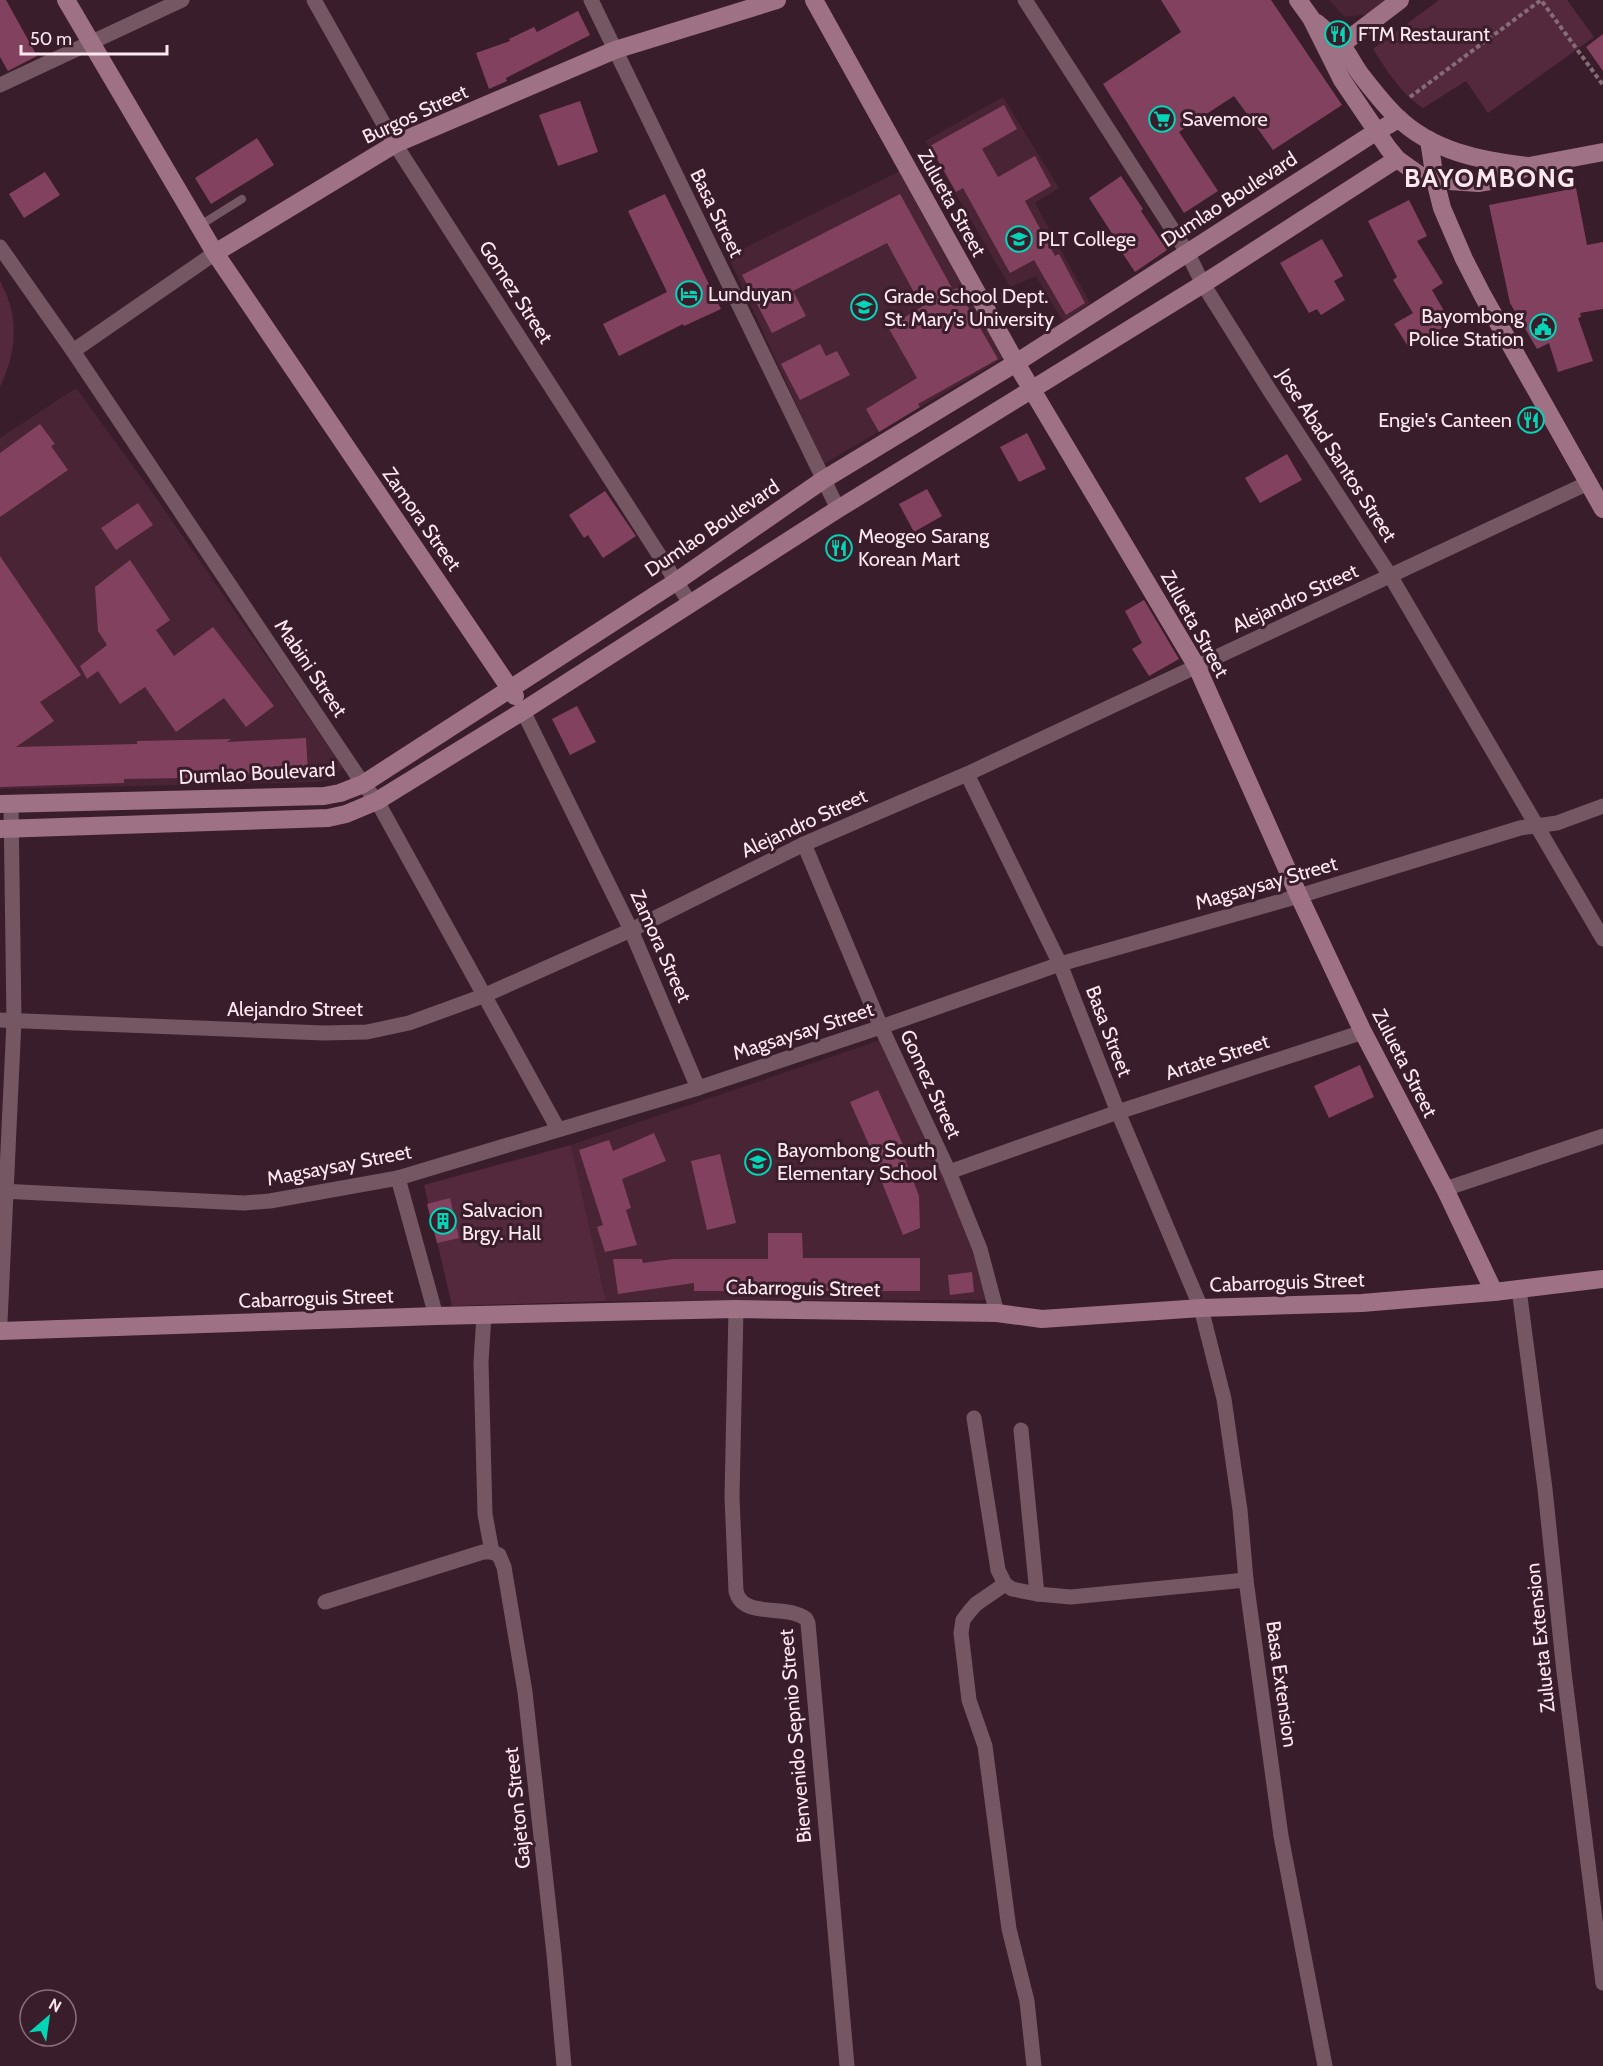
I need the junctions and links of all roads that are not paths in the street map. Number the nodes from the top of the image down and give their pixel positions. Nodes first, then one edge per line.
1 (66, 0) edge
2 (182, 0) edge
3 (314, 0) edge
4 (591, 0) edge
5 (777, 0) edge
6 (814, 0) edge
7 (1025, 0) edge
8 (1298, 0) edge
9 (1400, 0) edge
10 (89, 42) junction
11 (1334, 49) junction
12 (615, 51) junction
13 (0, 86) edge
14 (1399, 119) junction
15 (1377, 132) junction
16 (1429, 140) junction
17 (394, 144) junction
18 (1603, 152) edge
19 (1397, 159) junction
20 (1529, 166) junction
21 (1435, 180) junction
22 (242, 199) dead end
23 (199, 226) junction
24 (0, 247) edge
25 (1187, 252) junction
26 (215, 253) junction
27 (1203, 284) junction
28 (73, 351) junction
29 (1016, 363) junction
30 (1033, 390) junction
31 (823, 480) junction
32 (1588, 483) junction
33 (1603, 509) edge
34 (838, 510) junction
35 (1391, 577) junction
36 (677, 581) junction
37 (690, 603) junction
38 (1197, 667) junction
39 (511, 688) junction
40 (523, 711) junction
41 (967, 774) junction
42 (363, 784) junction
43 (377, 801) junction
44 (6, 804) edge
45 (1603, 806) edge
46 (1538, 827) junction
47 (6, 829) edge
48 (804, 844) junction
49 (1299, 896) junction
50 (630, 930) junction
51 (1603, 939) edge
52 (1060, 964) junction
53 (483, 996) junction
54 (7, 1020) edge
55 (881, 1027) junction
56 (1363, 1032) junction
57 (698, 1088) junction
58 (1118, 1112) junction
59 (558, 1129) junction
60 (1603, 1136) edge
61 (949, 1172) junction
62 (398, 1178) junction
63 (1445, 1189) junction
64 (3, 1191) edge
65 (1603, 1279) edge
66 (1519, 1289) junction
67 (1494, 1292) junction
68 (1201, 1308) junction
69 (736, 1309) junction
70 (997, 1312) junction
71 (484, 1315) junction
72 (436, 1316) junction
73 (0, 1322) edge
74 (0, 1331) edge
75 (974, 1418) dead end
76 (1021, 1430) dead end
77 (492, 1552) junction
78 (1246, 1580) junction
79 (1005, 1584) junction
80 (1037, 1594) junction
81 (325, 1602) dead end
82 (1603, 1983) edge
83 (564, 2066) edge
84 (847, 2066) edge
85 (1034, 2066) edge
86 (1325, 2066) edge

1 - 10 street, Zamora Street
2 - 10 street
3 - 17 street, Gomez Street
4 - 12 street, Basa Street
5 - 12 street, Burgos Street
6 - 29 street, Zulueta Street
7 - 25 street, Jose Abad Santos Street
8 - 11 street
9 - 11 street
10 - 13 street
10 - 23 street, Zamora Street
11 - 14 street
11 - 15 street
12 - 17 street, Burgos Street
12 - 31 street, Basa Street
14 - 15 street, Dumlao Boulevard
14 - 16 street
15 - 19 street
15 - 25 street, Dumlao Boulevard
16 - 20 street
16 - 21 street
17 - 26 street, Burgos Street
17 - 36 street, Gomez Street
18 - 20 street
19 - 21 street
19 - 27 street
20 - 21 street
21 - 32 street
22 - 23 lane
23 - 26 street, Zamora Street
24 - 28 street, Mabini Street
25 - 27 street, Jose Abad Santos Street
25 - 29 street, Dumlao Boulevard
26 - 28 street, Burgos Street
26 - 39 street, Zamora Street
27 - 30 street
27 - 35 street, Jose Abad Santos Street
28 - 42 street, Mabini Street
29 - 30 street, Zulueta Street
29 - 31 street, Dumlao Boulevard
30 - 34 street
30 - 38 street, Zulueta Street
31 - 34 street, Basa Street
31 - 36 street, Dumlao Boulevard
32 - 33 street
32 - 35 street, Alejandro Street
34 - 37 street
35 - 38 street, Alejandro Street
35 - 46 street, Jose Abad Santos Street
36 - 37 street, Gomez Street
36 - 39 street, Dumlao Boulevard
37 - 40 street
38 - 41 street, Alejandro Street
38 - 49 street, Zulueta Street
39 - 40 street, Zamora Street
39 - 42 street, Dumlao Boulevard
40 - 43 street
40 - 50 street, Zamora Street
41 - 48 street, Alejandro Street
41 - 52 street, Basa Street
42 - 43 street, Mabini Street
42 - 44 street, Dumlao Boulevard
43 - 47 street
43 - 53 street, Mabini Street
44 - 47 street
45 - 46 street, Magsaysay Street
46 - 49 street, Magsaysay Street
46 - 51 street, Jose Abad Santos Street
47 - 54 street
48 - 50 street, Alejandro Street
48 - 55 street, Gomez Street
49 - 52 street, Magsaysay Street
49 - 56 street, Zulueta Street
50 - 53 street, Alejandro Street
50 - 57 street, Zamora Street
52 - 55 street, Magsaysay Street
52 - 58 street, Basa Street
53 - 54 street, Alejandro Street
53 - 59 street, Mabini Street
54 - 64 street
55 - 57 street, Magsaysay Street
55 - 61 street, Gomez Street
56 - 58 street, Artate Street
56 - 63 street, Zulueta Street
57 - 59 street, Magsaysay Street
58 - 61 street, Artate Street
58 - 68 street, Basa Street
59 - 62 street, Magsaysay Street
60 - 63 street
61 - 70 street, Gomez Street
62 - 64 street, Magsaysay Street
62 - 72 street
63 - 67 street, Zulueta Street
64 - 73 street
65 - 66 street, Cabarroguis Street
66 - 67 street, Cabarroguis Street
66 - 82 street, Zulueta Extension
67 - 68 street, Cabarroguis Street
68 - 70 street, Cabarroguis Street
68 - 78 street, Basa Extension
69 - 70 street, Cabarroguis Street
69 - 71 street, Cabarroguis Street
69 - 84 street, Bienvenido Sepnio Street
71 - 72 street, Cabarroguis Street
71 - 77 street, Gajeton Street
72 - 74 street, Cabarroguis Street
75 - 79 street
76 - 80 street
77 - 81 street
77 - 83 street, Gajeton Street
78 - 80 street
78 - 86 street, Basa Extension
79 - 80 street
79 - 85 street

